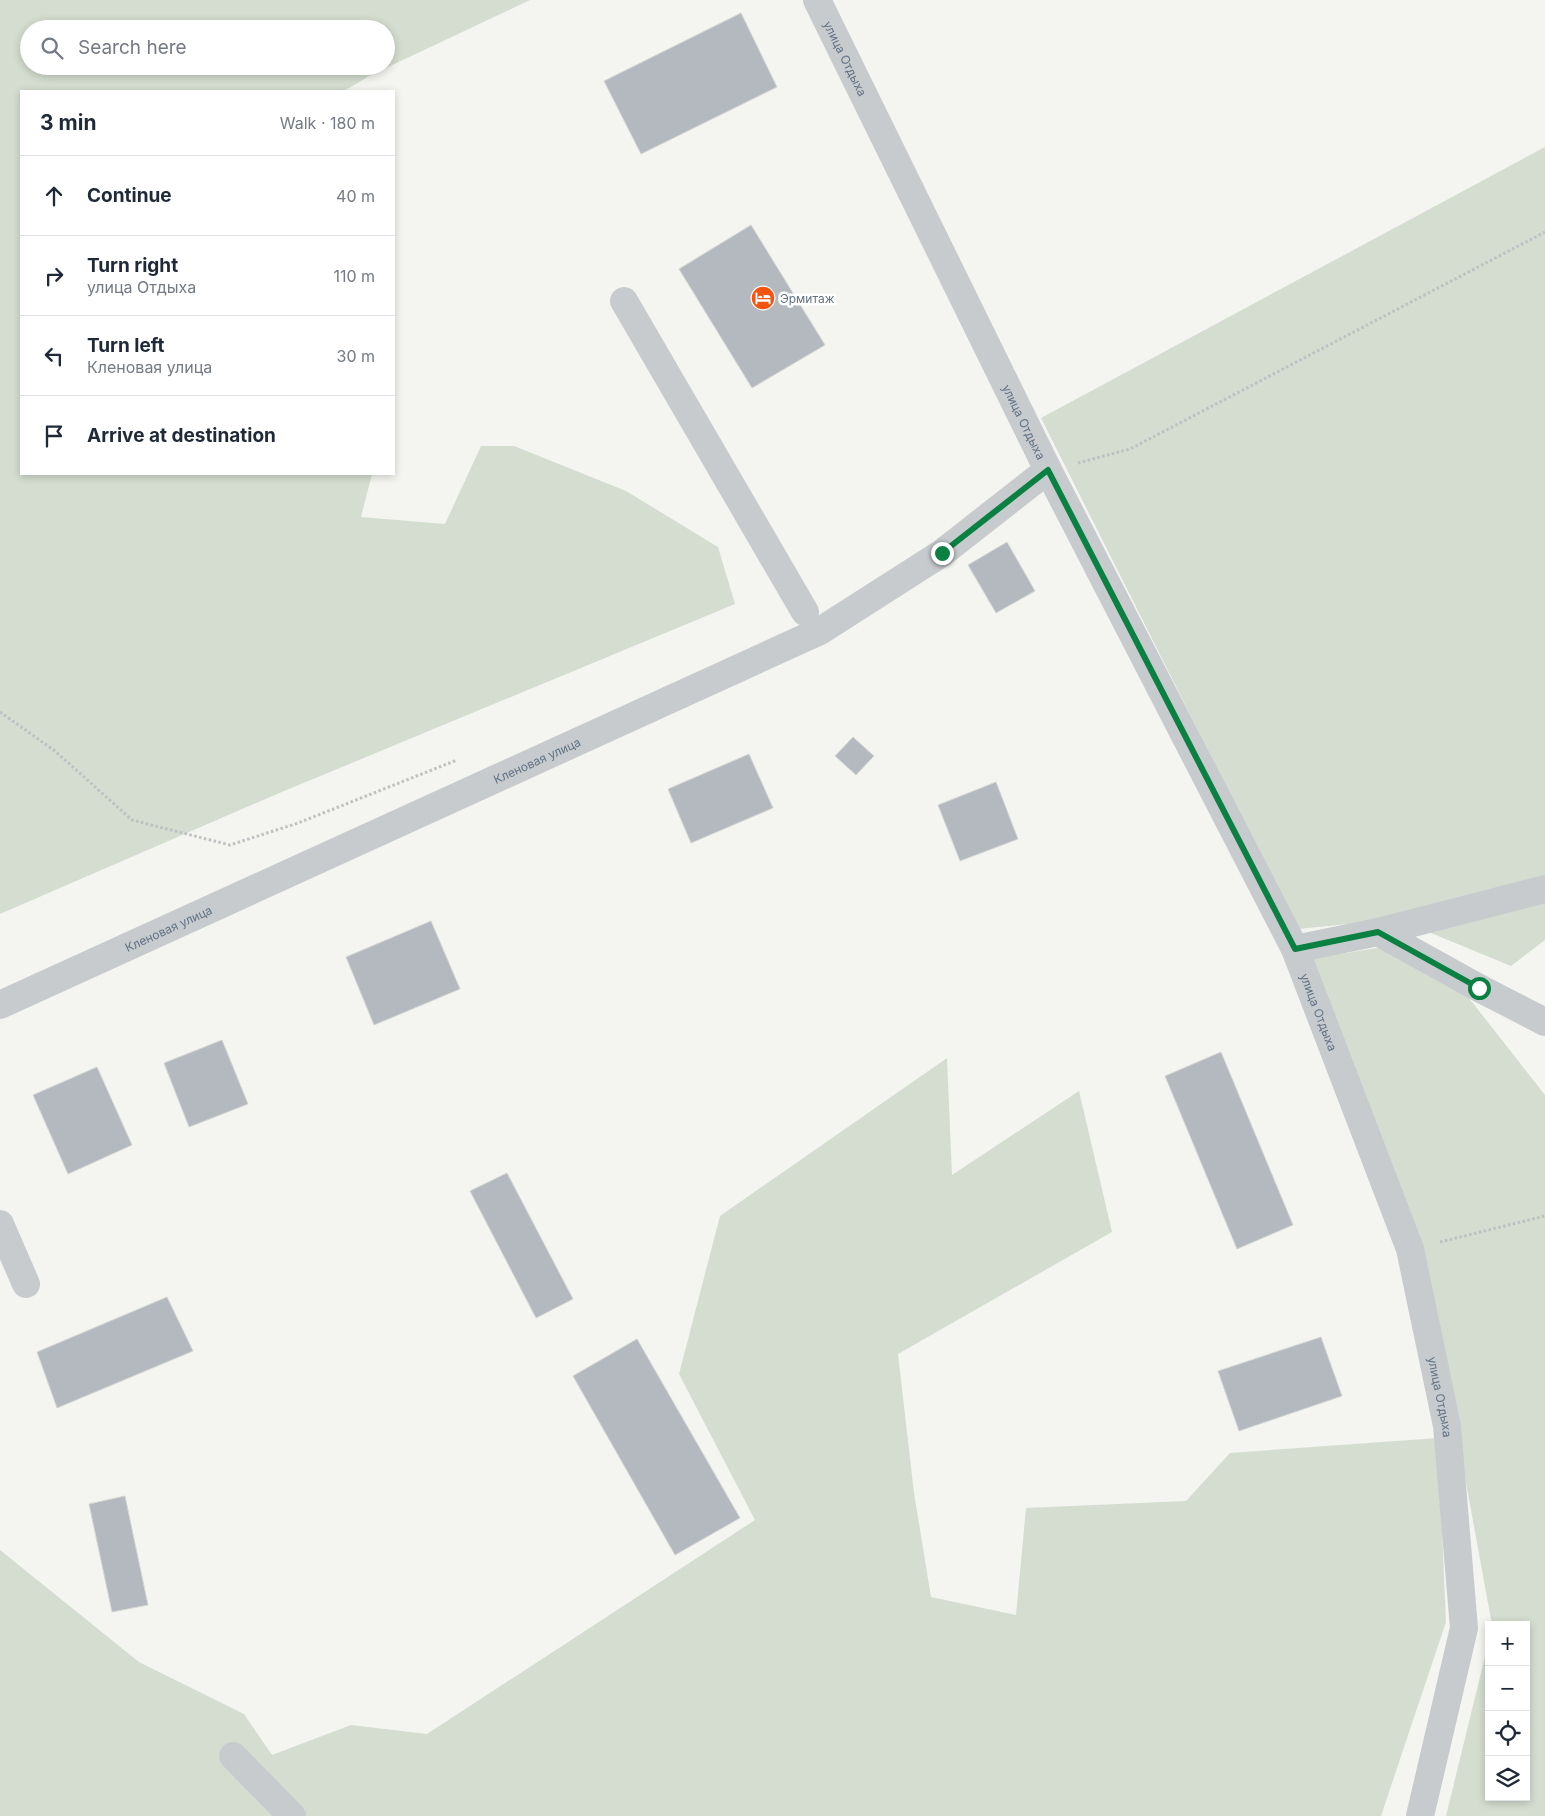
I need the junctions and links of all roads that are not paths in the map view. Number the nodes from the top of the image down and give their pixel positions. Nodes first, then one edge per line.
1 (817, 0) edge
2 (624, 301) dead end
3 (1048, 470) junction
4 (805, 612) dead end
5 (1545, 889) edge
6 (1378, 932) junction
7 (1295, 949) junction
8 (0, 1005) edge
9 (1545, 1022) edge
10 (0, 1224) edge
11 (26, 1284) dead end
12 (233, 1756) dead end
13 (292, 1816) edge
14 (1420, 1816) edge

1 - 3 street, улица Отдыха
2 - 4 street
3 - 7 street, улица Отдыха
3 - 8 street, Кленовая улица
5 - 6 street
6 - 7 street
6 - 9 street
7 - 14 street, улица Отдыха
10 - 11 street
12 - 13 street

